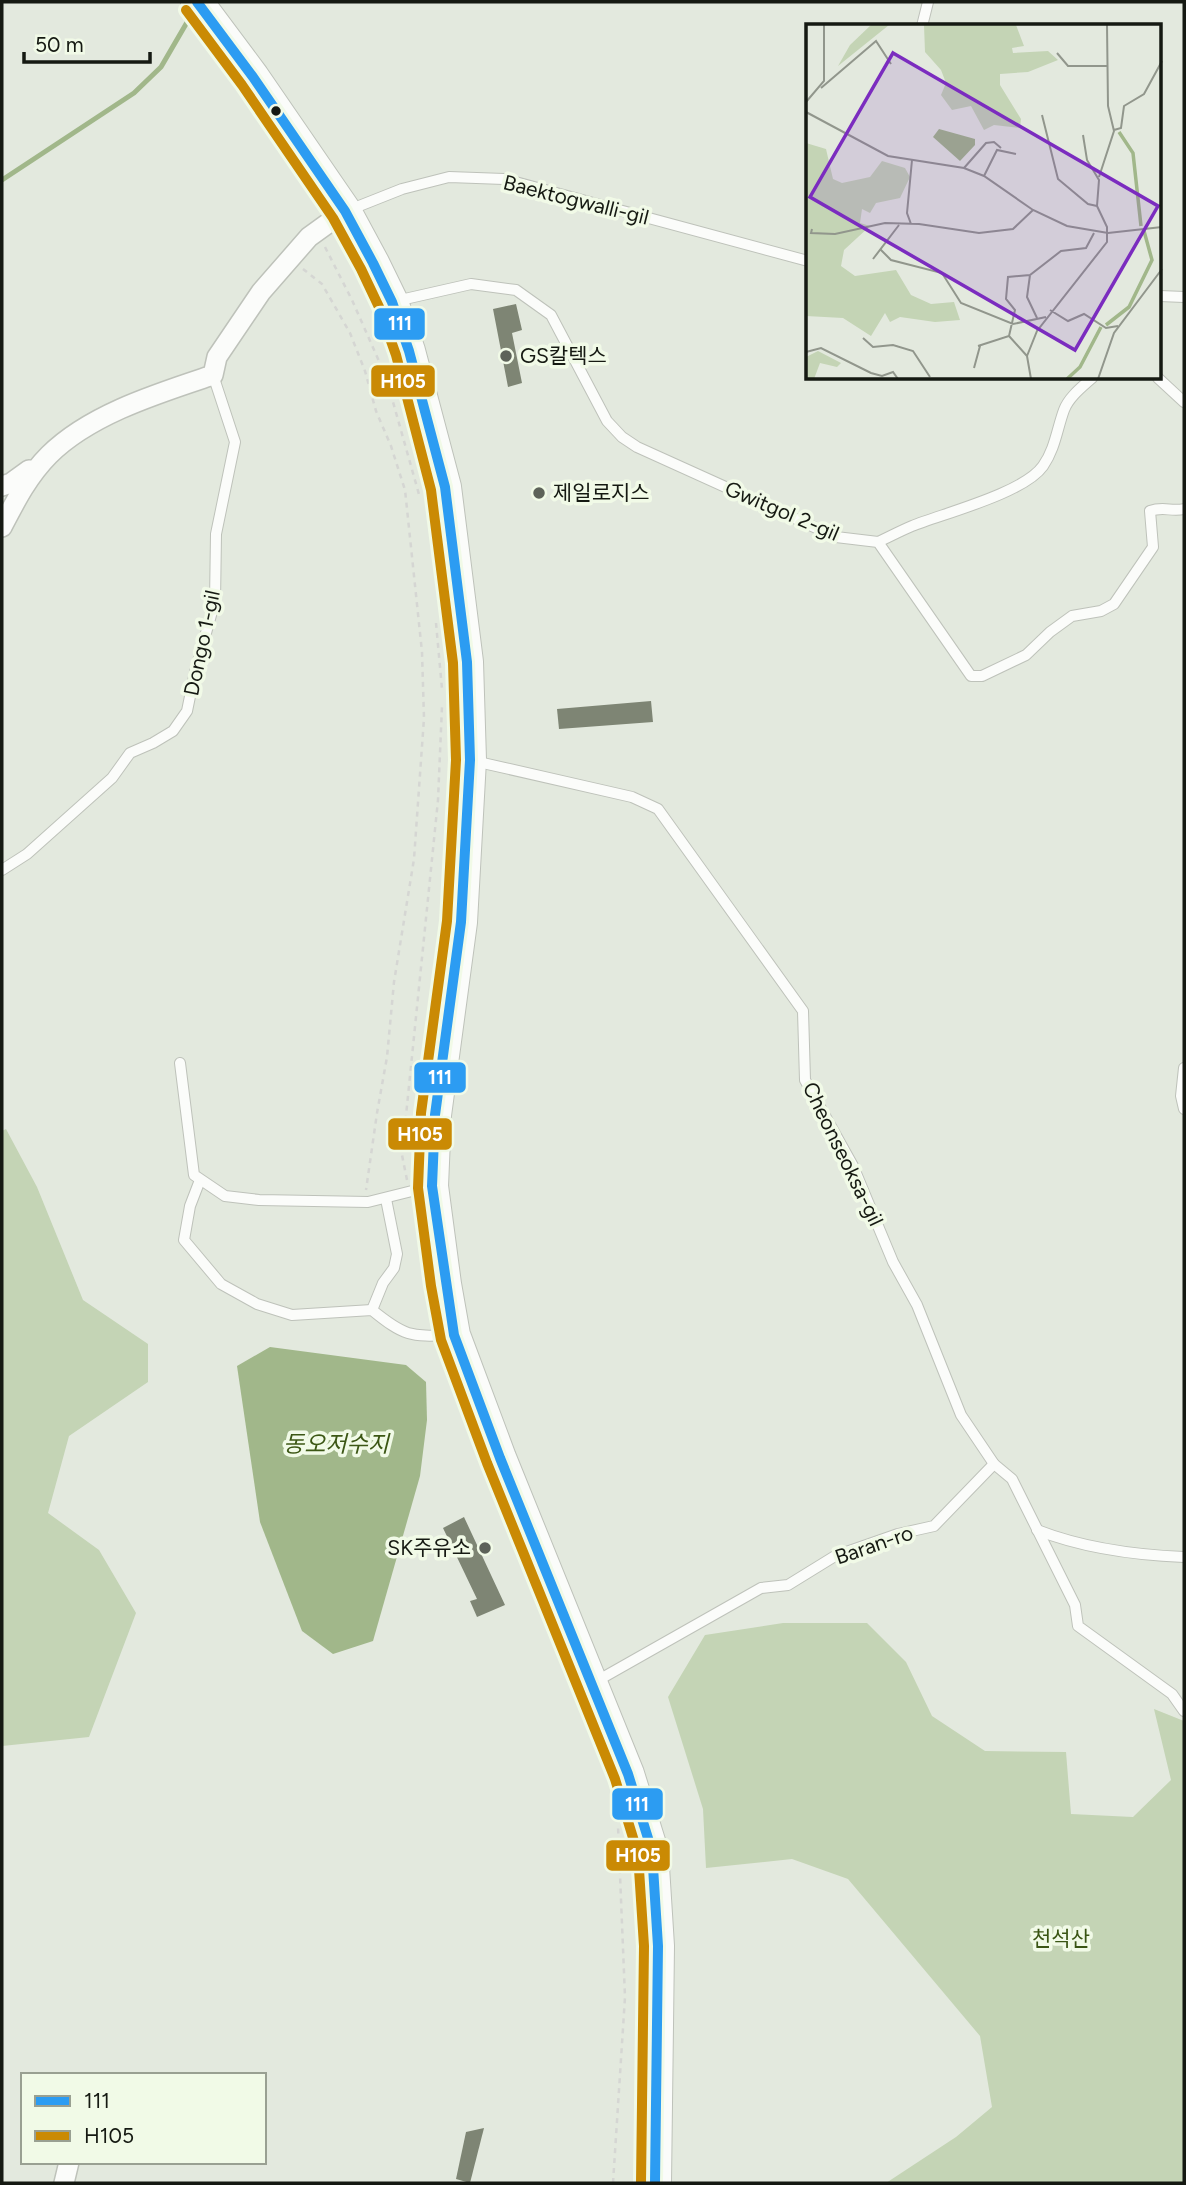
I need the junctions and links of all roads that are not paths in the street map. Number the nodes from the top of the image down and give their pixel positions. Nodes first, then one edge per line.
1 (197, 2) edge
2 (929, 2) edge
3 (923, 24) edge
4 (345, 211) junction
5 (806, 260) edge
6 (1162, 296) edge
7 (1184, 297) edge
8 (392, 302) junction
9 (213, 375) junction
10 (1090, 380) edge
11 (1160, 380) edge
12 (1184, 402) edge
13 (49, 454) junction
14 (2, 486) edge
15 (1184, 509) edge
16 (2, 527) edge
17 (878, 542) junction
18 (470, 760) junction
19 (2, 870) edge
20 (180, 1063) dead end
21 (1184, 1068) edge
22 (1184, 1109) edge
23 (200, 1180) junction
24 (421, 1189) junction
25 (386, 1199) junction
26 (373, 1310) junction
27 (454, 1335) junction
28 (994, 1464) junction
29 (1037, 1530) junction
30 (1184, 1557) edge
31 (592, 1684) junction
32 (1184, 1712) edge
33 (69, 2164) edge
34 (64, 2183) edge
35 (655, 2183) edge

1 - 4 main road
2 - 3 lane
4 - 5 lane, Baektogwalli-gil
4 - 8 main road
4 - 9 street
6 - 7 lane
8 - 17 lane, Gwitgol 2-gil
8 - 18 main road
9 - 13 street
9 - 19 lane, Dongo 1-gil
10 - 17 lane
11 - 12 lane
13 - 14 street
13 - 16 street
15 - 17 lane
18 - 24 main road
18 - 28 lane, Cheonseoksa-gil
20 - 23 lane
21 - 22 lane
23 - 25 lane
23 - 26 lane
24 - 25 lane
24 - 27 main road
25 - 26 lane
26 - 27 lane
27 - 31 main road
28 - 29 lane, Cheonseoksa-gil
28 - 31 lane, Baran-ro
29 - 30 lane
29 - 32 lane, Cheonseoksa-gil
31 - 35 main road
33 - 34 street

